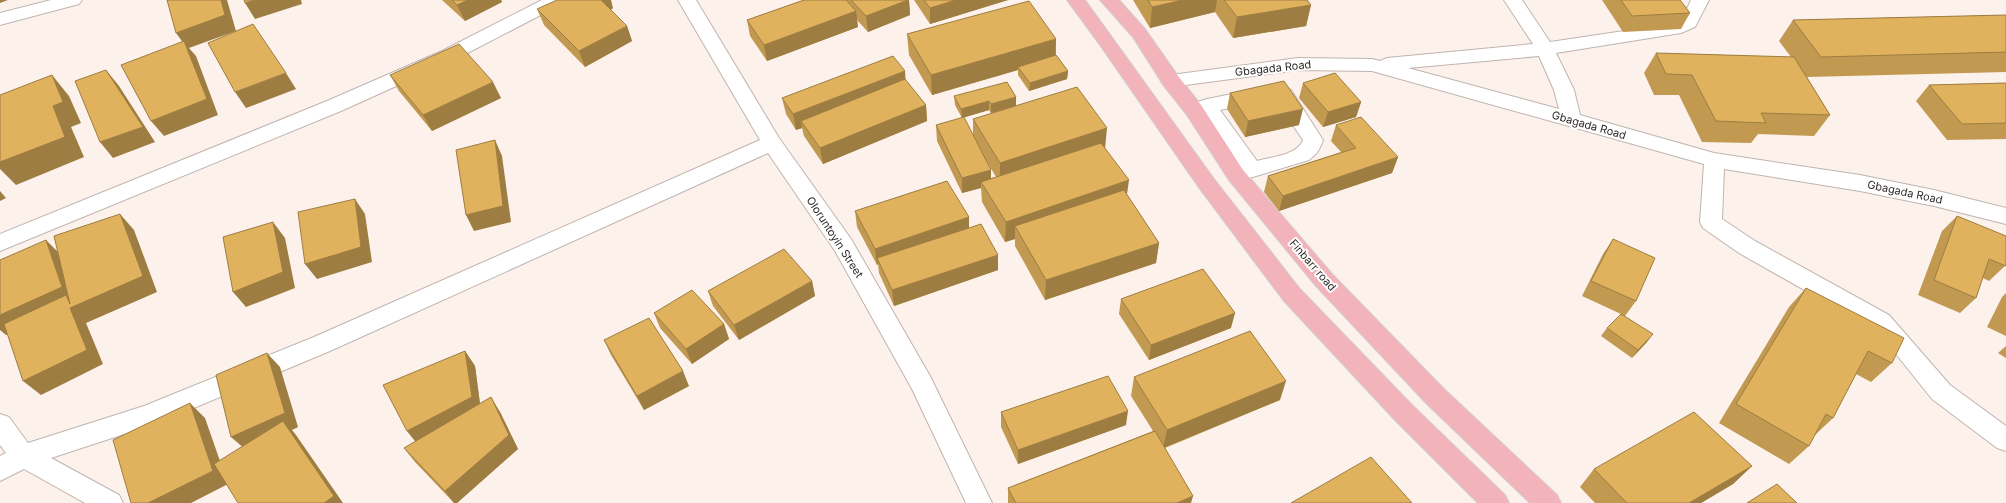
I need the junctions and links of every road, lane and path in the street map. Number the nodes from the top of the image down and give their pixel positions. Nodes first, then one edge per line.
1 (73, 0) edge
2 (556, 0) edge
3 (687, 0) edge
4 (1076, 0) edge
5 (1109, 0) edge
6 (1514, 0) edge
7 (1700, 0) edge
8 (0, 19) edge
9 (1545, 50) junction
10 (1372, 65) junction
11 (1171, 81) junction
12 (1201, 108) junction
13 (1572, 121) junction
14 (772, 143) junction
15 (1714, 160) junction
16 (1244, 172) junction
17 (2006, 216) edge
18 (0, 243) edge
19 (0, 425) edge
20 (2006, 440) edge
21 (23, 456) junction
22 (0, 470) edge
23 (110, 503) edge
24 (979, 503) edge
25 (1496, 503) edge
26 (1548, 503) edge

1 - 8 street
2 - 18 street
3 - 14 street, Oloruntoyin Street
4 - 25 main road
5 - 11 main road, Finbarr road
6 - 9 street
7 - 9 street
9 - 10 street
9 - 13 street
10 - 11 street, Gbagada Road
10 - 13 street, Gbagada Road
11 - 12 main road, Finbarr road
12 - 16 main road, Finbarr road
12 - 16 street
13 - 15 street, Gbagada Road
14 - 21 street
14 - 24 street, Oloruntoyin Street
15 - 17 street, Gbagada Road
15 - 20 street
16 - 26 main road, Finbarr road
19 - 21 street
21 - 22 street
21 - 23 street

